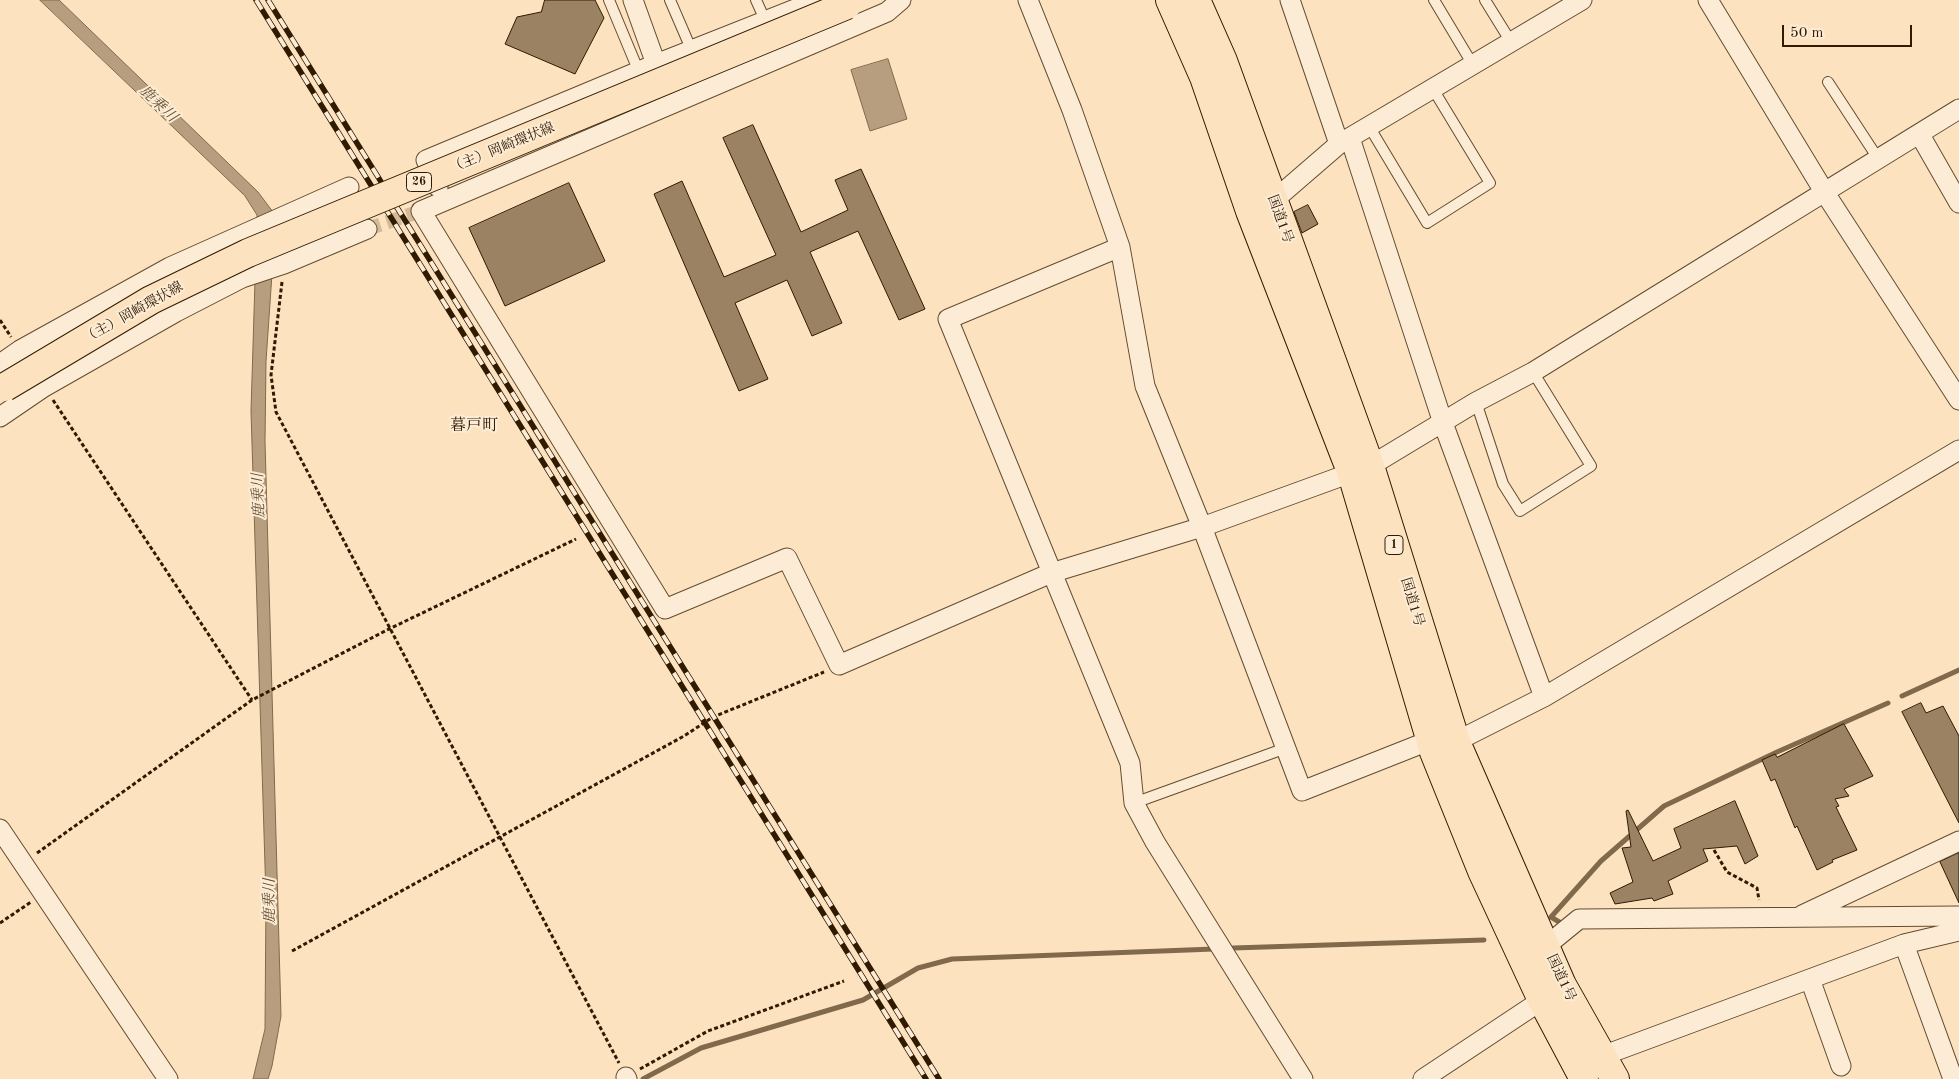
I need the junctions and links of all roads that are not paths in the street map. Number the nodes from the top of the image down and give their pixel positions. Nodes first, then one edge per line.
1 (609, 0) edge
2 (633, 0) edge
3 (670, 0) edge
4 (756, 0) edge
5 (818, 0) edge
6 (901, 0) edge
7 (1028, 0) edge
8 (1170, 0) edge
9 (1196, 0) edge
10 (1290, 0) edge
11 (1434, 0) edge
12 (1485, 0) edge
13 (1582, 0) edge
14 (1708, 0) edge
15 (847, 5) dead end
16 (765, 20) junction
17 (1510, 42) junction
18 (692, 51) junction
19 (1473, 65) junction
20 (648, 68) junction
21 (1828, 82) dead end
22 (1432, 90) junction
23 (1959, 109) edge
24 (1370, 128) junction
25 (1920, 135) junction
26 (1345, 141) junction
27 (1879, 160) junction
28 (349, 188) dead end
29 (1825, 193) junction
30 (444, 202) junction
31 (1959, 203) edge
32 (1262, 206) junction
33 (367, 229) tunnel mouth
34 (232, 238) junction
35 (1120, 247) junction
36 (242, 278) junction
37 (1533, 372) junction
38 (3, 376) edge
39 (1959, 400) edge
40 (1476, 402) junction
41 (0, 417) edge
42 (1443, 423) junction
43 (1959, 450) edge
44 (1361, 470) junction
45 (1202, 527) junction
46 (1051, 573) junction
47 (1544, 697) junction
48 (1440, 745) junction
49 (1286, 748) junction
50 (1134, 803) junction
51 (0, 829) edge
52 (1959, 841) edge
53 (1959, 916) edge
54 (1797, 918) junction
55 (1959, 931) edge
56 (1904, 944) junction
57 (1546, 946) junction
58 (1810, 979) junction
59 (1542, 1000) junction
60 (1841, 1066) dead end
61 (1609, 1068) edge
62 (168, 1079) edge
63 (1303, 1079) edge
64 (1423, 1079) edge
65 (1584, 1079) edge
66 (1953, 1079) edge

1 - 20 lane
2 - 20 street
3 - 18 lane
4 - 16 lane
5 - 16 street
6 - 30 street
7 - 35 street
8 - 32 main road, 国道1号 / 1
9 - 32 main road, 国道1号 / 1
10 - 26 street
11 - 19 lane
12 - 17 lane
13 - 17 street
14 - 29 street
15 - 38 main road, （主）岡崎環状線 / 26, bridge
16 - 18 street
17 - 19 street
18 - 20 street
19 - 22 street
20 - 30 street
21 - 27 lane
22 - 24 street
22 - 24 lane
23 - 25 street
24 - 26 street
25 - 27 street
25 - 31 street
26 - 32 street
26 - 42 street
27 - 29 street
28 - 34 street
29 - 37 street
29 - 39 street
30 - 46 street
32 - 44 main road, 国道1号 / 1
33 - 36 street
34 - 36 street
34 - 38 street
35 - 45 street
35 - 46 street
36 - 41 street
37 - 40 street
37 - 40 lane
40 - 42 street
42 - 44 street
42 - 47 street
43 - 47 street
44 - 45 street
44 - 48 main road, 国道1号 / 1
45 - 46 street
45 - 49 street
46 - 50 street
47 - 48 street
48 - 49 street
48 - 57 main road, 国道1号 / 1
48 - 59 main road, 国道1号 / 1
49 - 50 lane
50 - 63 street
51 - 62 street
52 - 54 street
53 - 54 street
54 - 57 street
55 - 56 street
56 - 58 street
56 - 66 street
57 - 61 main road, 国道1号 / 1
58 - 60 street
58 - 61 street
59 - 64 street
59 - 65 main road, 国道1号 / 1

